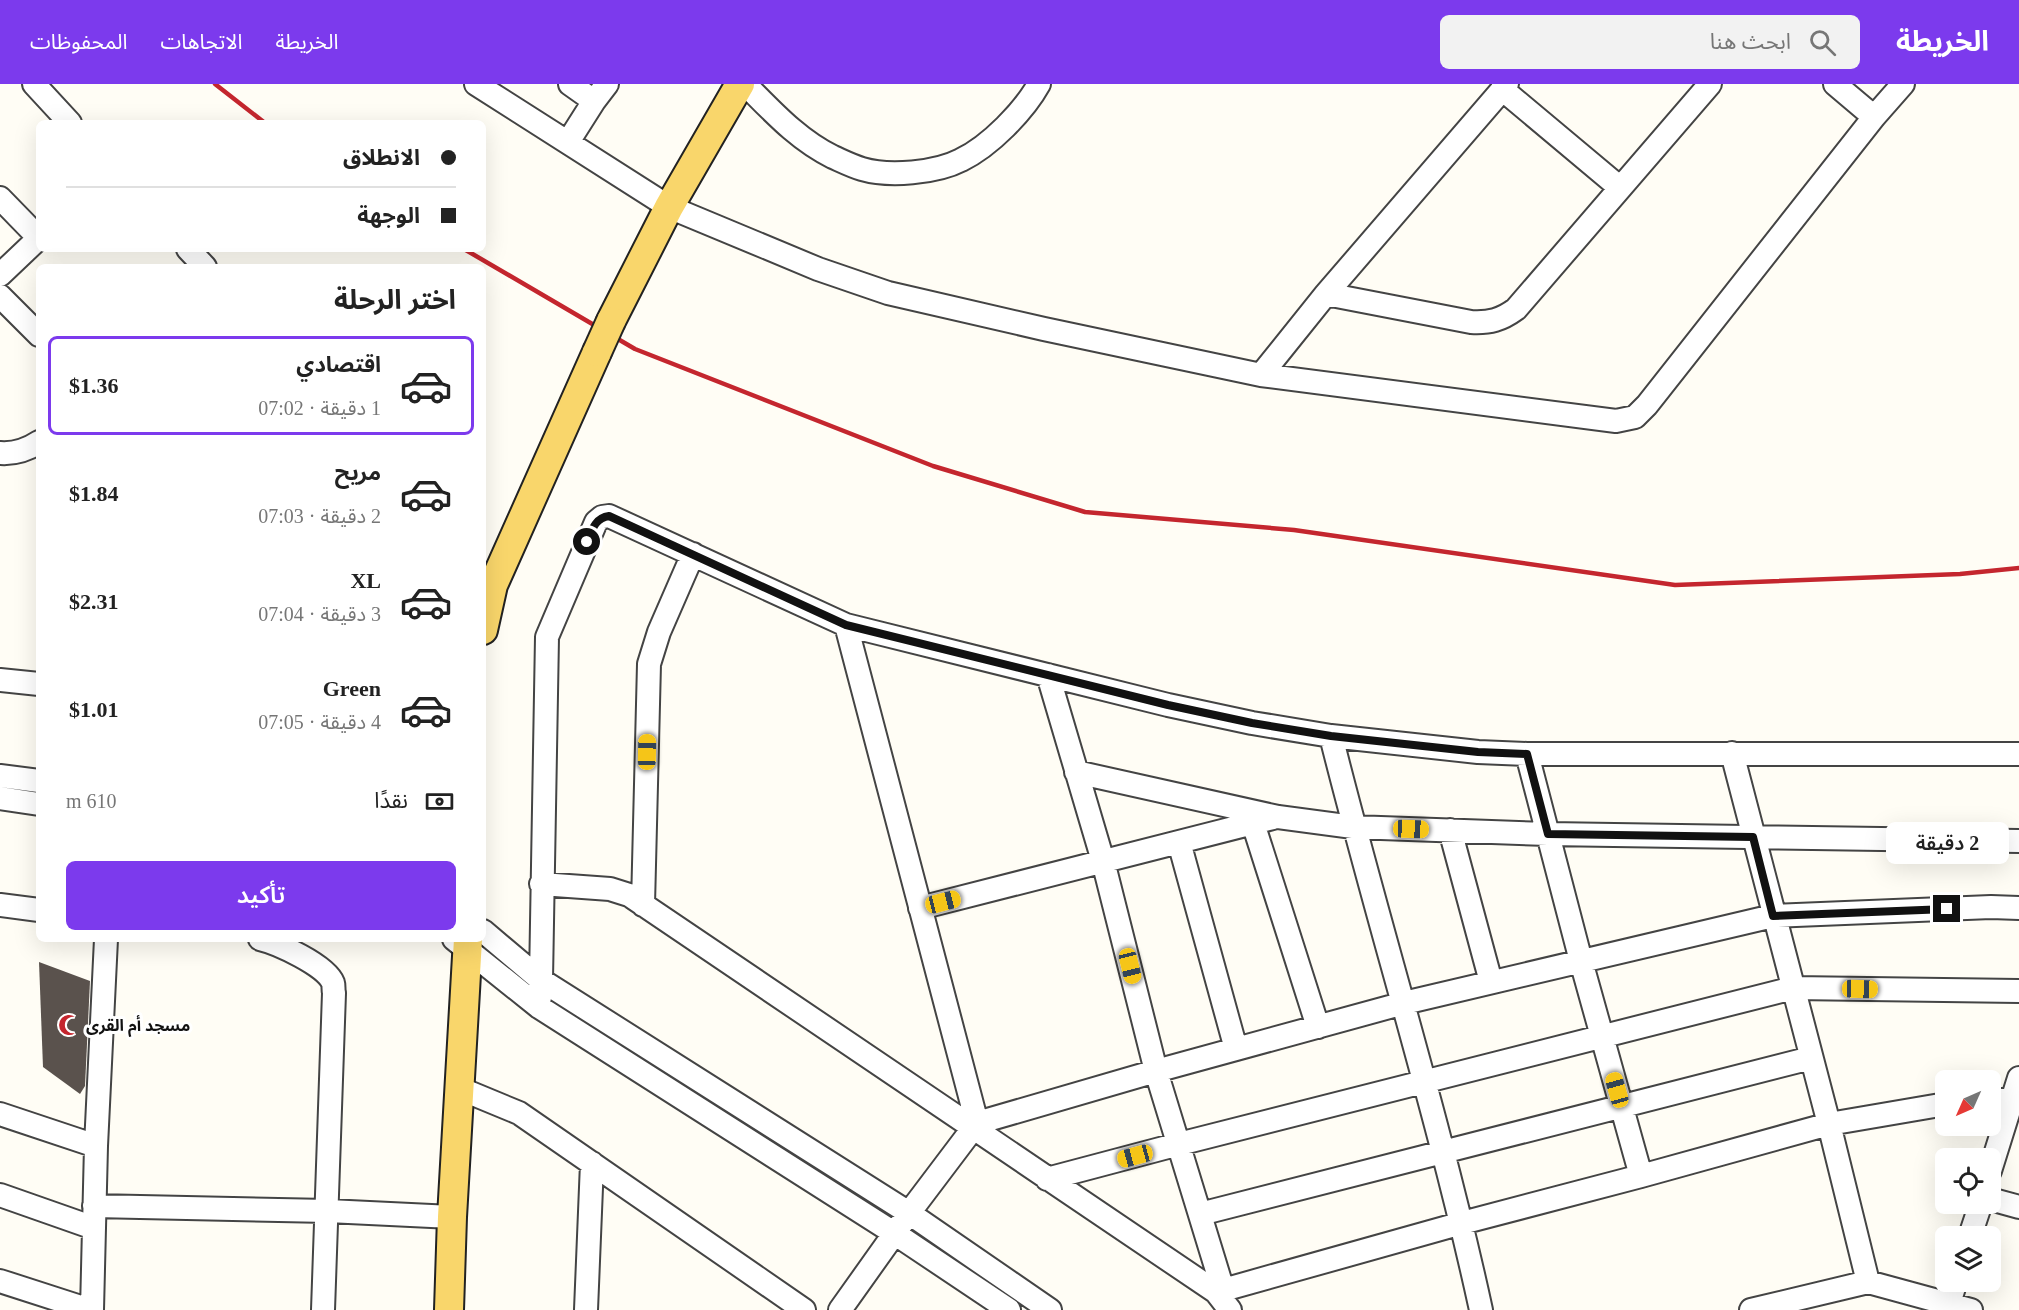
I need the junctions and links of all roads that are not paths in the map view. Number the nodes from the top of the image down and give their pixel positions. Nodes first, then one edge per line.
1 (34, 84) edge
2 (476, 84) edge
3 (570, 84) edge
4 (742, 84) edge
5 (1039, 84) edge
6 (1710, 84) edge
7 (1834, 84) edge
8 (1903, 84) edge
9 (1505, 87) edge
10 (601, 93) edge
11 (1874, 117) junction
12 (67, 120) edge
13 (568, 142) junction
14 (1619, 188) junction
15 (0, 198) edge
16 (669, 207) junction
17 (36, 235) edge
18 (36, 241) edge
19 (191, 252) edge
20 (202, 264) edge
21 (0, 276) edge
22 (1326, 294) junction
23 (0, 296) edge
24 (36, 332) edge
25 (1261, 375) junction
26 (36, 444) edge
27 (0, 453) edge
28 (693, 554) junction
29 (486, 616) edge
30 (846, 625) junction
31 (1048, 675) junction
32 (0, 680) edge
33 (36, 684) edge
34 (1331, 736) junction
35 (1732, 753) junction
36 (1527, 754) junction
37 (2019, 754) edge
38 (1076, 772) junction
39 (0, 776) edge
40 (36, 781) edge
41 (0, 798) edge
42 (36, 804) edge
43 (1278, 817) junction
44 (1253, 823) junction
45 (1353, 827) junction
46 (1450, 830) junction
47 (1548, 834) junction
48 (1753, 837) junction
49 (1179, 842) junction
50 (2019, 842) edge
51 (1103, 861) junction
52 (541, 884) junction
53 (0, 905) edge
54 (643, 905) junction
55 (920, 908) junction
56 (2019, 908) edge
57 (36, 910) edge
58 (1773, 916) junction
59 (105, 942) edge
60 (272, 942) edge
61 (468, 942) edge
62 (470, 942) edge
63 (472, 942) edge
64 (1581, 961) junction
65 (541, 980) junction
66 (1491, 982) junction
67 (1793, 988) junction
68 (2019, 991) edge
69 (1404, 1003) junction
70 (539, 1007) junction
71 (1318, 1027) junction
72 (1602, 1037) junction
73 (1236, 1049) junction
74 (1811, 1058) junction
75 (1156, 1071) junction
76 (1425, 1082) junction
77 (461, 1089) junction
78 (2017, 1092) edge
79 (2001, 1097) edge
80 (1935, 1106) edge
81 (1622, 1108) junction
82 (0, 1114) edge
83 (1829, 1124) junction
84 (975, 1126) junction
85 (1179, 1144) junction
86 (96, 1146) junction
87 (1998, 1148) edge
88 (1443, 1152) junction
89 (592, 1163) junction
90 (1641, 1176) junction
91 (1047, 1179) junction
92 (0, 1195) edge
93 (2001, 1202) edge
94 (2019, 1207) edge
95 (328, 1211) junction
96 (909, 1213) junction
97 (1200, 1214) junction
98 (94, 1217) junction
99 (452, 1217) junction
100 (1462, 1223) junction
101 (894, 1233) junction
102 (0, 1281) edge
103 (1868, 1282) junction
104 (1953, 1292) edge
105 (1223, 1297) edge
106 (1948, 1307) edge
107 (91, 1310) edge
108 (323, 1310) edge
109 (449, 1310) edge
110 (586, 1310) edge
111 (804, 1310) edge
112 (840, 1310) edge
113 (1009, 1310) edge
114 (1050, 1310) edge
115 (1481, 1310) edge
116 (1750, 1310) edge
117 (1971, 1310) edge

1 - 12 street
2 - 13 street
3 - 10 street
4 - 5 street
4 - 16 main road
6 - 14 street
7 - 11 street
8 - 11 street
9 - 14 street
9 - 22 street
10 - 13 street
11 - 25 street
13 - 16 street
14 - 22 street
15 - 17 street
16 - 25 street
16 - 29 main road, bridge
18 - 21 street
19 - 20 street
22 - 25 street
23 - 24 street
26 - 27 street
28 - 30 street
28 - 52 street
28 - 54 street
30 - 31 street
30 - 55 street
31 - 34 street
31 - 38 street
32 - 33 street
34 - 36 street
34 - 45 street
35 - 36 street
35 - 37 street
35 - 48 street
36 - 47 street
38 - 43 street
38 - 51 street
39 - 40 street
41 - 42 street
43 - 44 street
43 - 45 street
44 - 49 street
44 - 71 street
45 - 46 street
45 - 69 street
46 - 47 street
46 - 66 street
47 - 48 street
47 - 64 street
48 - 50 street
48 - 58 street
49 - 51 street
49 - 73 street
51 - 55 street
51 - 75 street
52 - 54 street
52 - 65 street
53 - 57 street
54 - 84 street
55 - 84 street
56 - 58 street
58 - 64 street
58 - 67 street
59 - 86 street
60 - 95 street
61 - 77 main road
62 - 70 street
63 - 65 street
64 - 66 street
64 - 72 street
65 - 70 street
65 - 96 street
66 - 69 street
67 - 68 street
67 - 72 street
67 - 74 street
69 - 71 street
69 - 76 street
70 - 101 street
71 - 73 street
72 - 76 street
72 - 81 street
73 - 75 street
74 - 81 street
74 - 83 street
75 - 84 street
75 - 85 street
76 - 85 street
76 - 88 street
77 - 89 street
77 - 99 main road
78 - 79 street
78 - 87 street
80 - 83 street
81 - 88 street
81 - 90 street
82 - 86 street
83 - 90 street
83 - 103 street
84 - 91 street
84 - 96 street
85 - 91 street
85 - 97 street
86 - 98 street
88 - 97 street
88 - 100 street
89 - 110 street
89 - 111 street
90 - 100 street
91 - 105 street
92 - 98 street
93 - 94 street
95 - 98 street
95 - 99 street
95 - 108 street
96 - 101 street
96 - 114 street
97 - 105 street
98 - 107 street
99 - 109 main road
100 - 105 street
100 - 115 street
101 - 112 street
101 - 113 street
102 - 107 street
103 - 106 street
103 - 116 street
104 - 106 street
106 - 117 street

